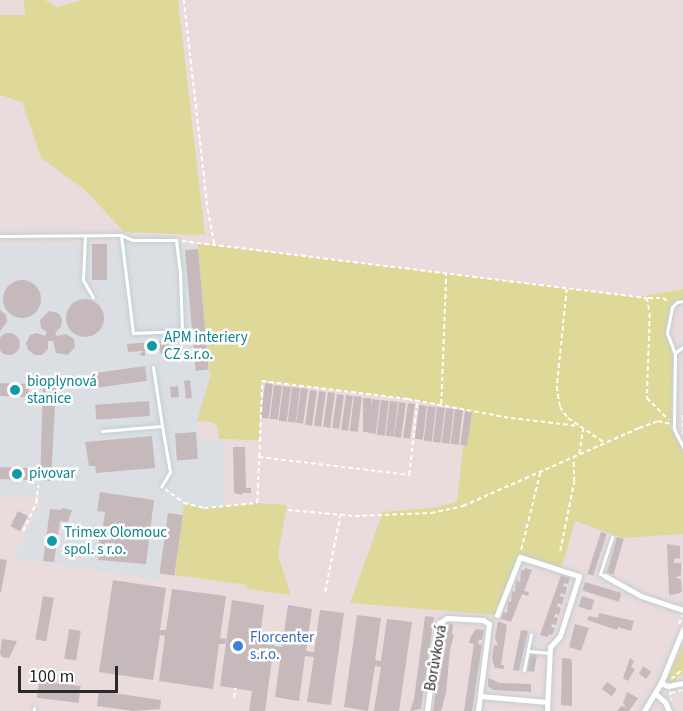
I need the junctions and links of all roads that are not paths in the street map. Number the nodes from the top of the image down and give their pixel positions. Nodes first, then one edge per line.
1 (121, 235) junction
2 (0, 236) edge
3 (85, 236) junction
4 (93, 297) dead end
5 (683, 301) edge
6 (683, 347) edge
7 (675, 354) junction
8 (153, 367) dead end
9 (162, 426) junction
10 (102, 431) dead end
11 (683, 447) edge
12 (161, 487) road end
13 (612, 537) dead end
14 (605, 576) joint
15 (683, 610) edge
16 (496, 615) dead end
17 (683, 629) edge
18 (531, 635) dead end
19 (550, 650) junction
20 (528, 651) junction
21 (524, 670) dead end
22 (665, 683) junction
23 (683, 683) edge
24 (656, 694) junction
25 (480, 696) junction
26 (547, 702) junction
27 (427, 711) edge
28 (478, 711) edge
29 (547, 711) edge
30 (644, 711) edge
31 (669, 711) edge

1 - 1 lane
1 - 3 lane
2 - 3 lane
3 - 4 lane
5 - 7 lane
6 - 7 lane
7 - 11 lane
8 - 9 lane
9 - 10 lane
9 - 12 lane
13 - 14 lane
14 - 15 street
16 - 19 street
17 - 22 street
18 - 20 lane
19 - 20 lane
19 - 26 street
20 - 21 lane
22 - 23 street
22 - 24 street
24 - 30 street
24 - 31 street
25 - 26 street
25 - 27 street, Borůvková
25 - 28 street, Borůvková
26 - 29 street

